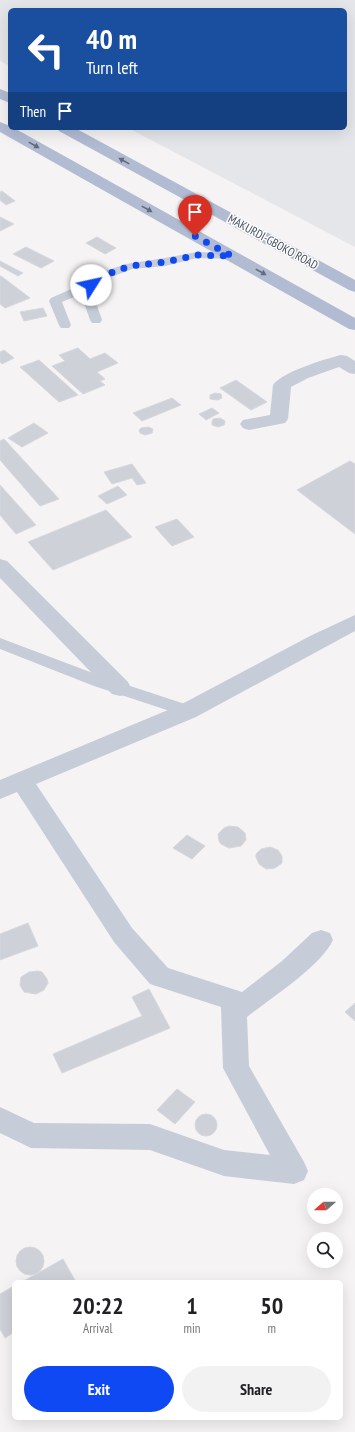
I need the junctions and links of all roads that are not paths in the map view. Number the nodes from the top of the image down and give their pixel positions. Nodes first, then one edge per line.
1 (1, 128) edge
2 (68, 130) edge
3 (232, 256) junction
4 (91, 285) junction
5 (355, 287) edge
6 (96, 320) dead end
7 (65, 325) dead end
8 (355, 325) edge
9 (355, 369) edge
10 (249, 424) dead end
11 (0, 566) edge
12 (355, 622) edge
13 (0, 643) edge
14 (120, 688) junction
15 (188, 711) junction
16 (11, 786) edge
17 (321, 940) dead end
18 (234, 1012) junction
19 (0, 1119) edge

1 -> 3 main road
5 -> 2 main road, MAKURDI-GBOKO ROAD
3 - 4 lane
3 -> 8 main road
4 - 6 lane
4 - 7 lane
9 - 10 street
11 - 14 street
12 - 15 street
13 - 14 lane
14 - 15 lane
15 - 16 street
16 - 18 street
17 - 18 street
18 - 19 street

